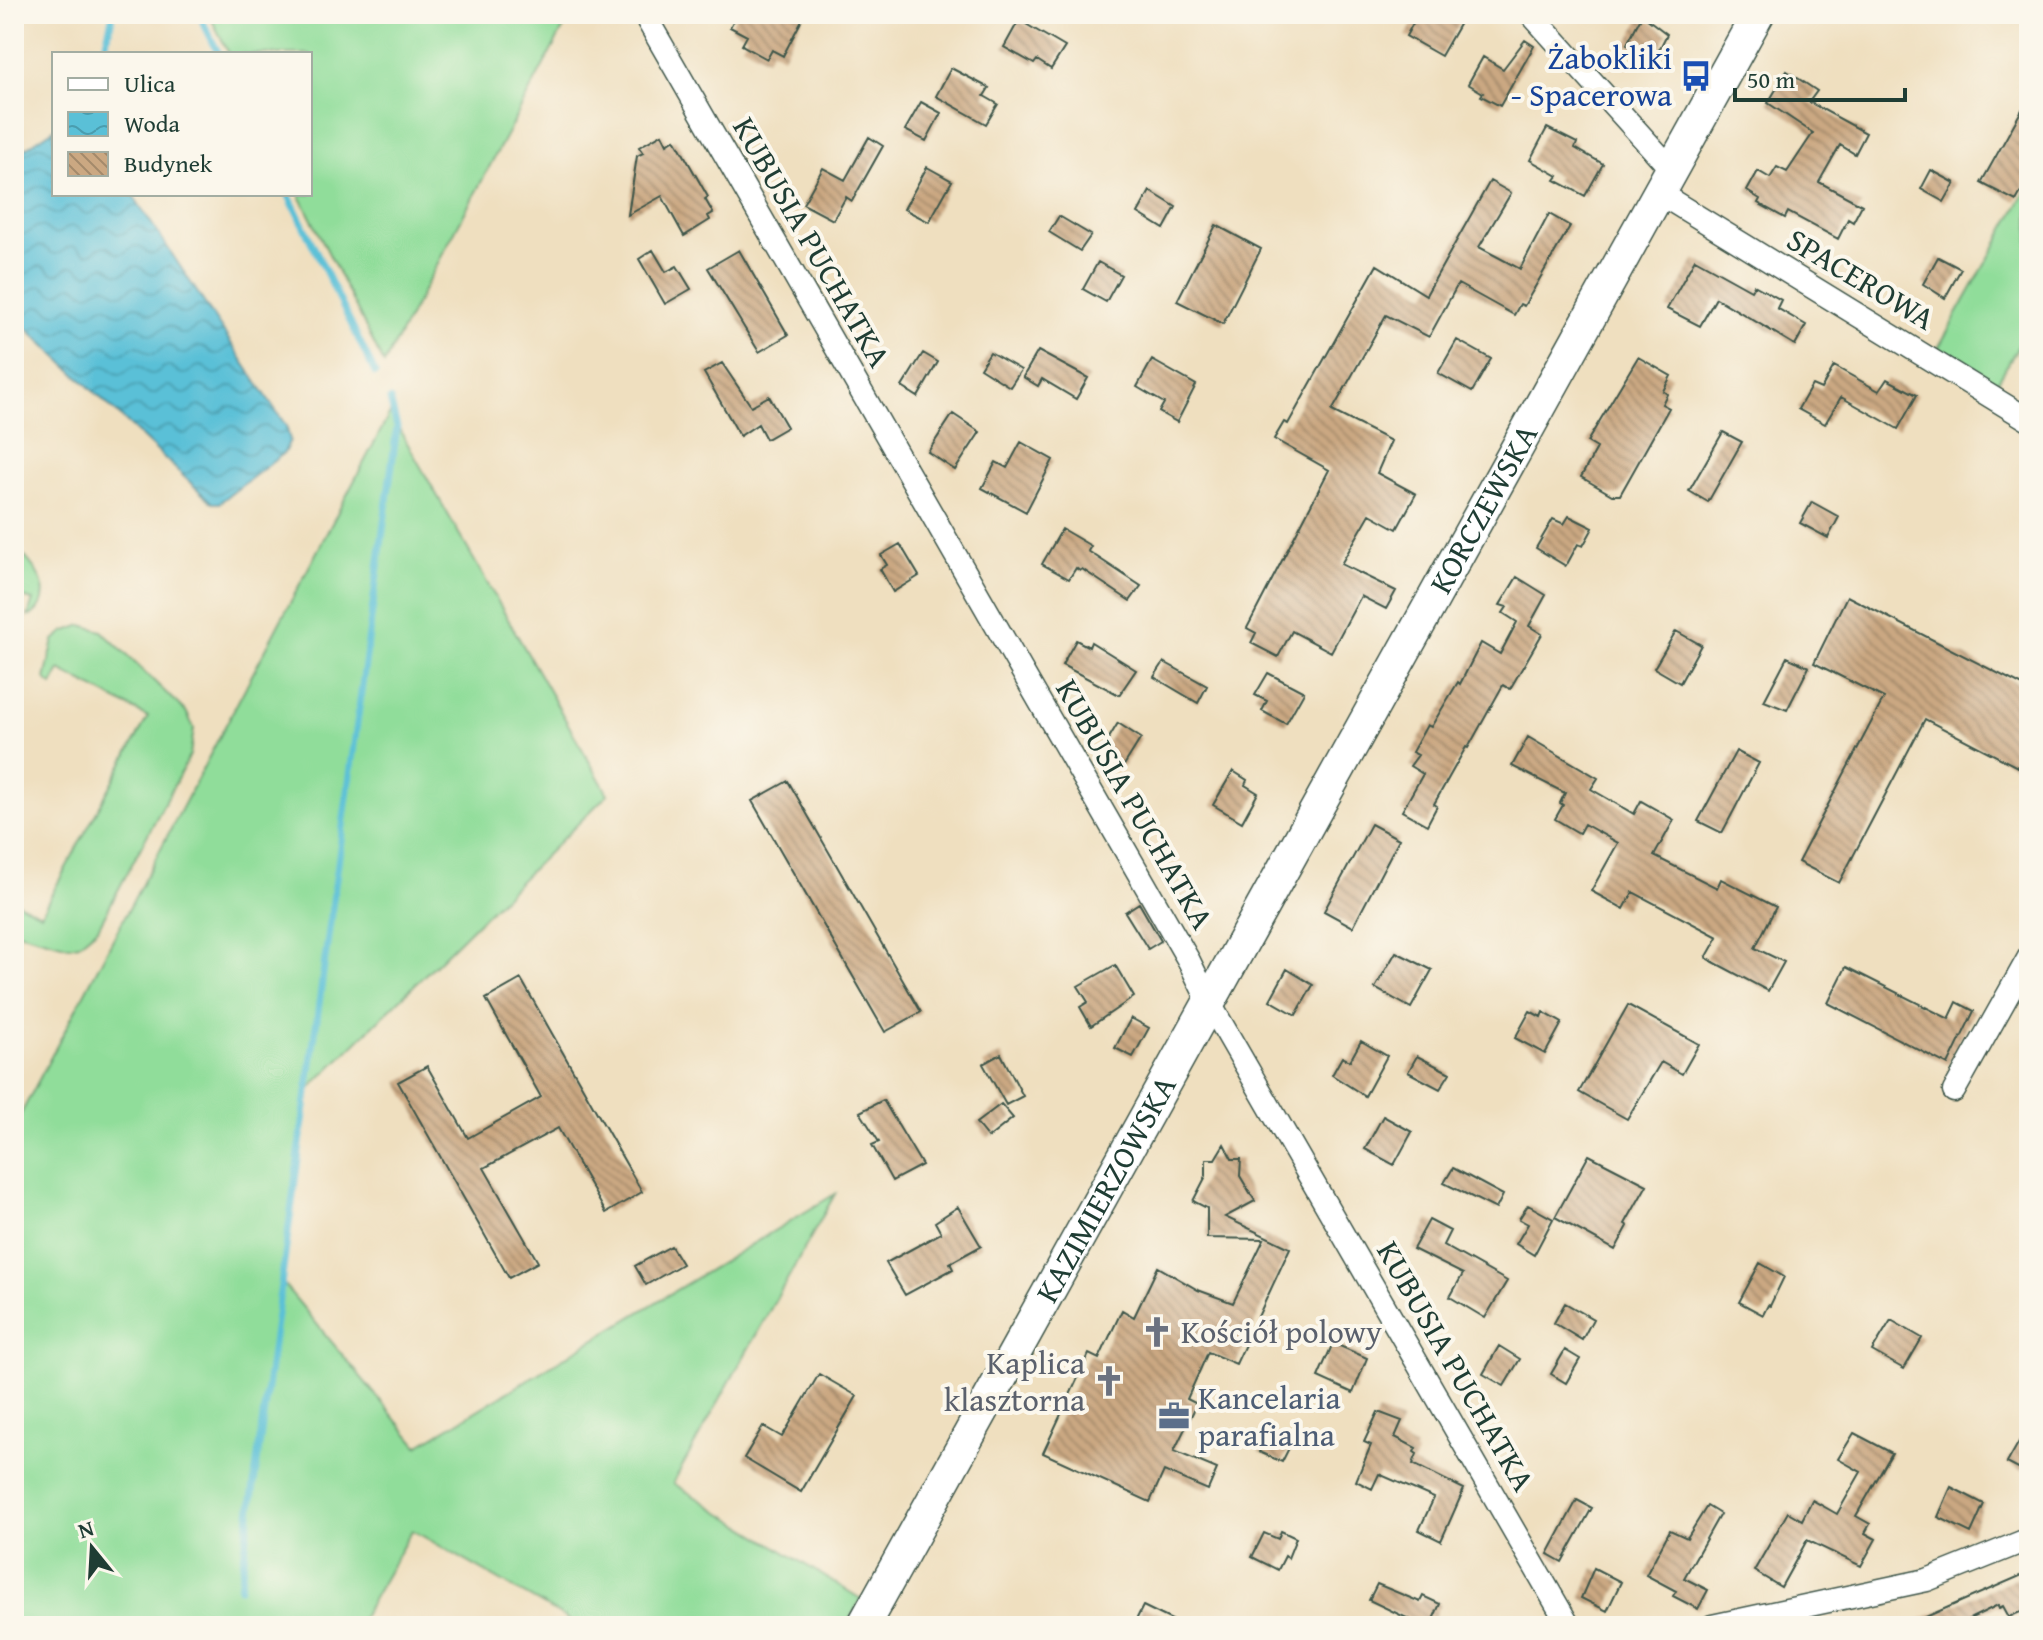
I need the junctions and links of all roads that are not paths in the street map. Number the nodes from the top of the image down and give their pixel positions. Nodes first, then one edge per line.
1 (644, 14) edge
2 (1531, 14) edge
3 (1758, 14) edge
4 (1666, 181) junction
5 (2029, 420) edge
6 (2029, 957) edge
7 (1209, 1002) junction
8 (1954, 1091) dead end
9 (2029, 1539) edge
10 (863, 1626) edge
11 (1569, 1626) edge
12 (1712, 1626) edge

1 - 7 street, KUBUSIA PUCHATKA
2 - 4 street, SPACEROWA
3 - 4 street, KORCZEWSKA
4 - 5 street, SPACEROWA
4 - 7 street, KORCZEWSKA
6 - 8 street
7 - 10 street, KAZIMIERZOWSKA
7 - 11 street, KUBUSIA PUCHATKA
9 - 12 street

